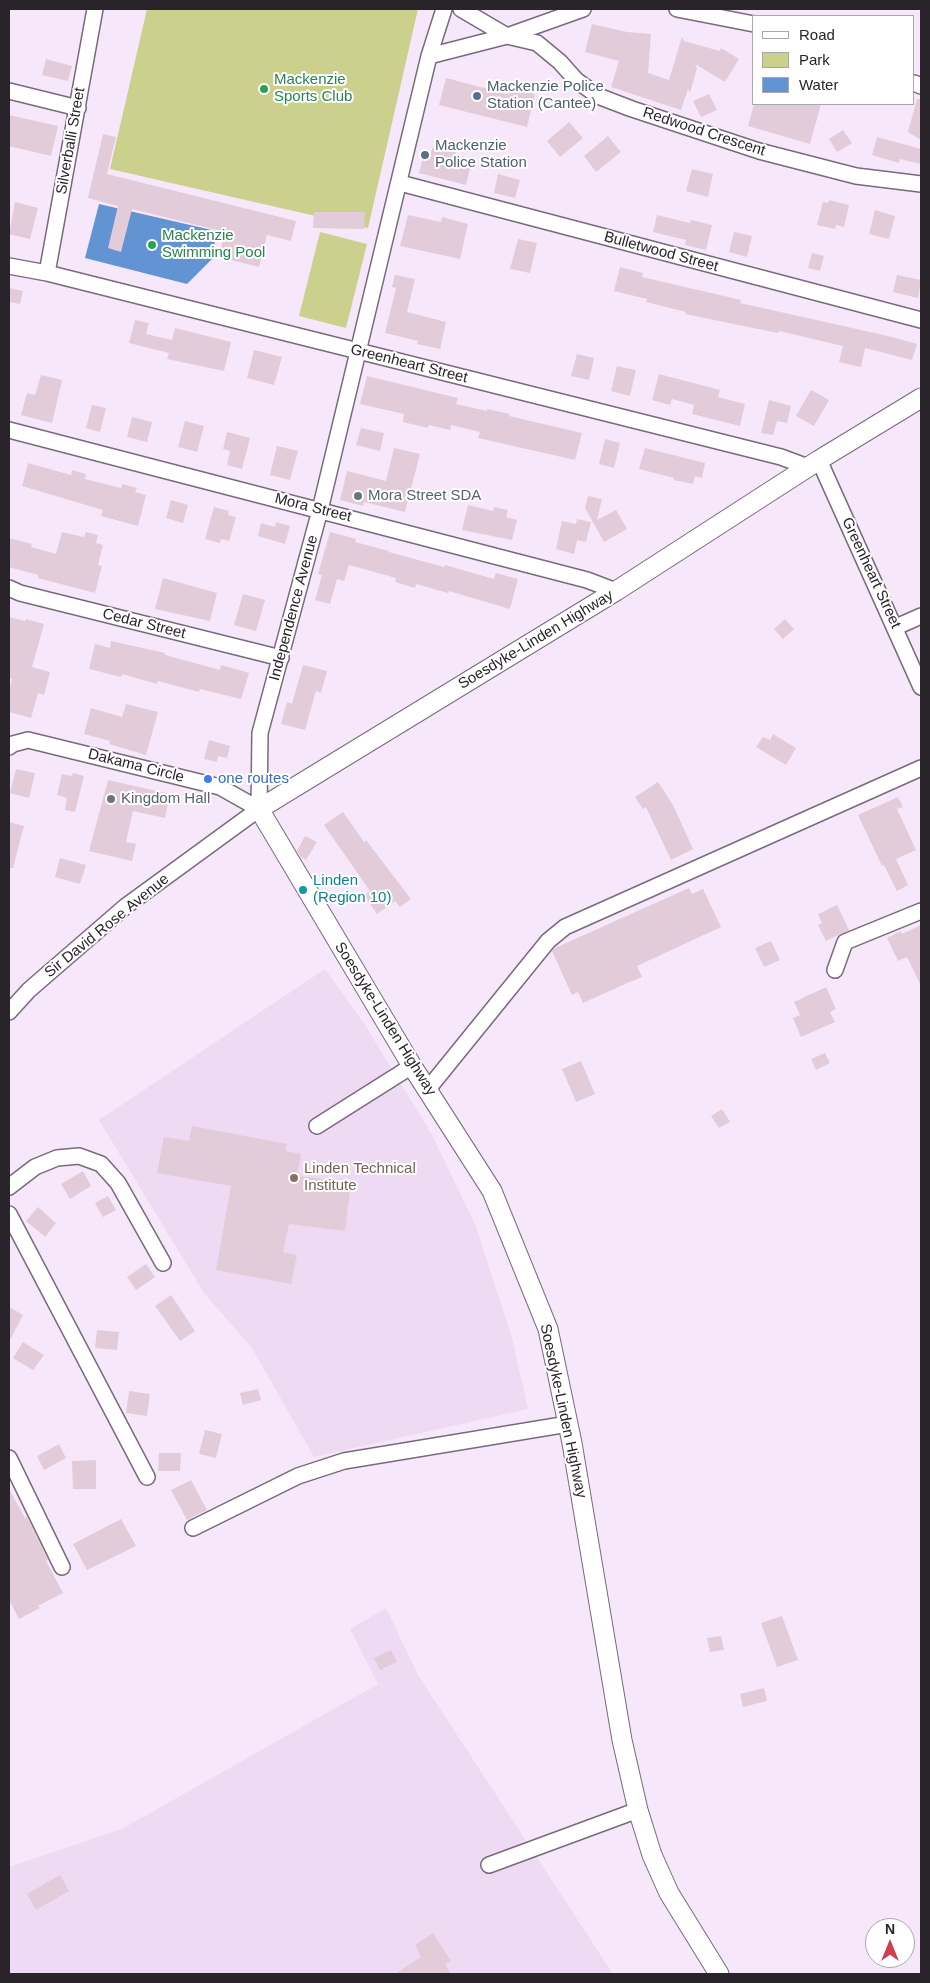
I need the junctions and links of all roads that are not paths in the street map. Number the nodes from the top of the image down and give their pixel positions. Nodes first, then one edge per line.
1 (95, 9) edge
2 (444, 9) edge
3 (461, 9) edge
4 (583, 9) edge
5 (677, 9) edge
6 (752, 24) edge
7 (507, 36) junction
8 (429, 56) junction
9 (9, 91) edge
10 (78, 108) junction
11 (400, 183) junction
12 (921, 184) edge
13 (9, 266) edge
14 (47, 273) junction
15 (921, 320) edge
16 (358, 351) junction
17 (921, 398) edge
18 (9, 430) edge
19 (814, 464) junction
20 (320, 510) junction
21 (9, 588) edge
22 (616, 591) junction
23 (921, 616) edge
24 (896, 627) junction
25 (281, 658) junction
26 (921, 686) edge
27 (9, 748) edge
28 (921, 768) edge
29 (259, 810) junction
30 (921, 911) edge
31 (835, 970) dead end
32 (9, 1012) edge
33 (412, 1066) junction
34 (428, 1089) junction
35 (317, 1126) dead end
36 (9, 1187) edge
37 (9, 1214) edge
38 (162, 1263) dead end
39 (568, 1424) junction
40 (9, 1458) edge
41 (147, 1477) dead end
42 (193, 1528) dead end
43 (62, 1567) dead end
44 (638, 1810) junction
45 (489, 1865) dead end
46 (719, 1974) edge

1 - 10 street, Silverballi Street
2 - 8 street, Independence Avenue
3 - 7 street, Redwood Crescent
4 - 7 street, Redwood Crescent
5 - 6 street
7 - 8 street, Redwood Crescent
7 - 12 street, Redwood Crescent
8 - 11 street, Independence Avenue
9 - 10 street
10 - 14 street, Silverballi Street
11 - 15 street, Bulletwood Street
11 - 16 street, Independence Avenue
13 - 14 street, Greenheart Street
14 - 16 street, Greenheart Street
16 - 19 street, Greenheart Street
16 - 20 street, Independence Avenue
17 - 19 main road, Soesdyke-Linden Highway
18 - 20 street, Mora Street
19 - 22 main road, Soesdyke-Linden Highway
19 - 24 street, Greenheart Street
20 - 22 street, Mora Street
20 - 25 street, Independence Avenue
21 - 25 street, Cedar Street
22 - 29 main road, Soesdyke-Linden Highway
23 - 24 street
24 - 26 street, Greenheart Street
25 - 29 street, Independence Avenue
27 - 29 street, Dakama Circle
28 - 34 street
29 - 32 street, Sir David Rose Avenue
29 - 33 main road, Soesdyke-Linden Highway
30 - 31 street
33 - 34 main road, Soesdyke-Linden Highway
33 - 35 street
34 - 39 main road, Soesdyke-Linden Highway
36 - 38 street
37 - 41 street
39 - 42 street
39 - 44 main road, Soesdyke-Linden Highway
40 - 43 street
44 - 45 street
44 - 46 main road, Soesdyke-Linden Highway

